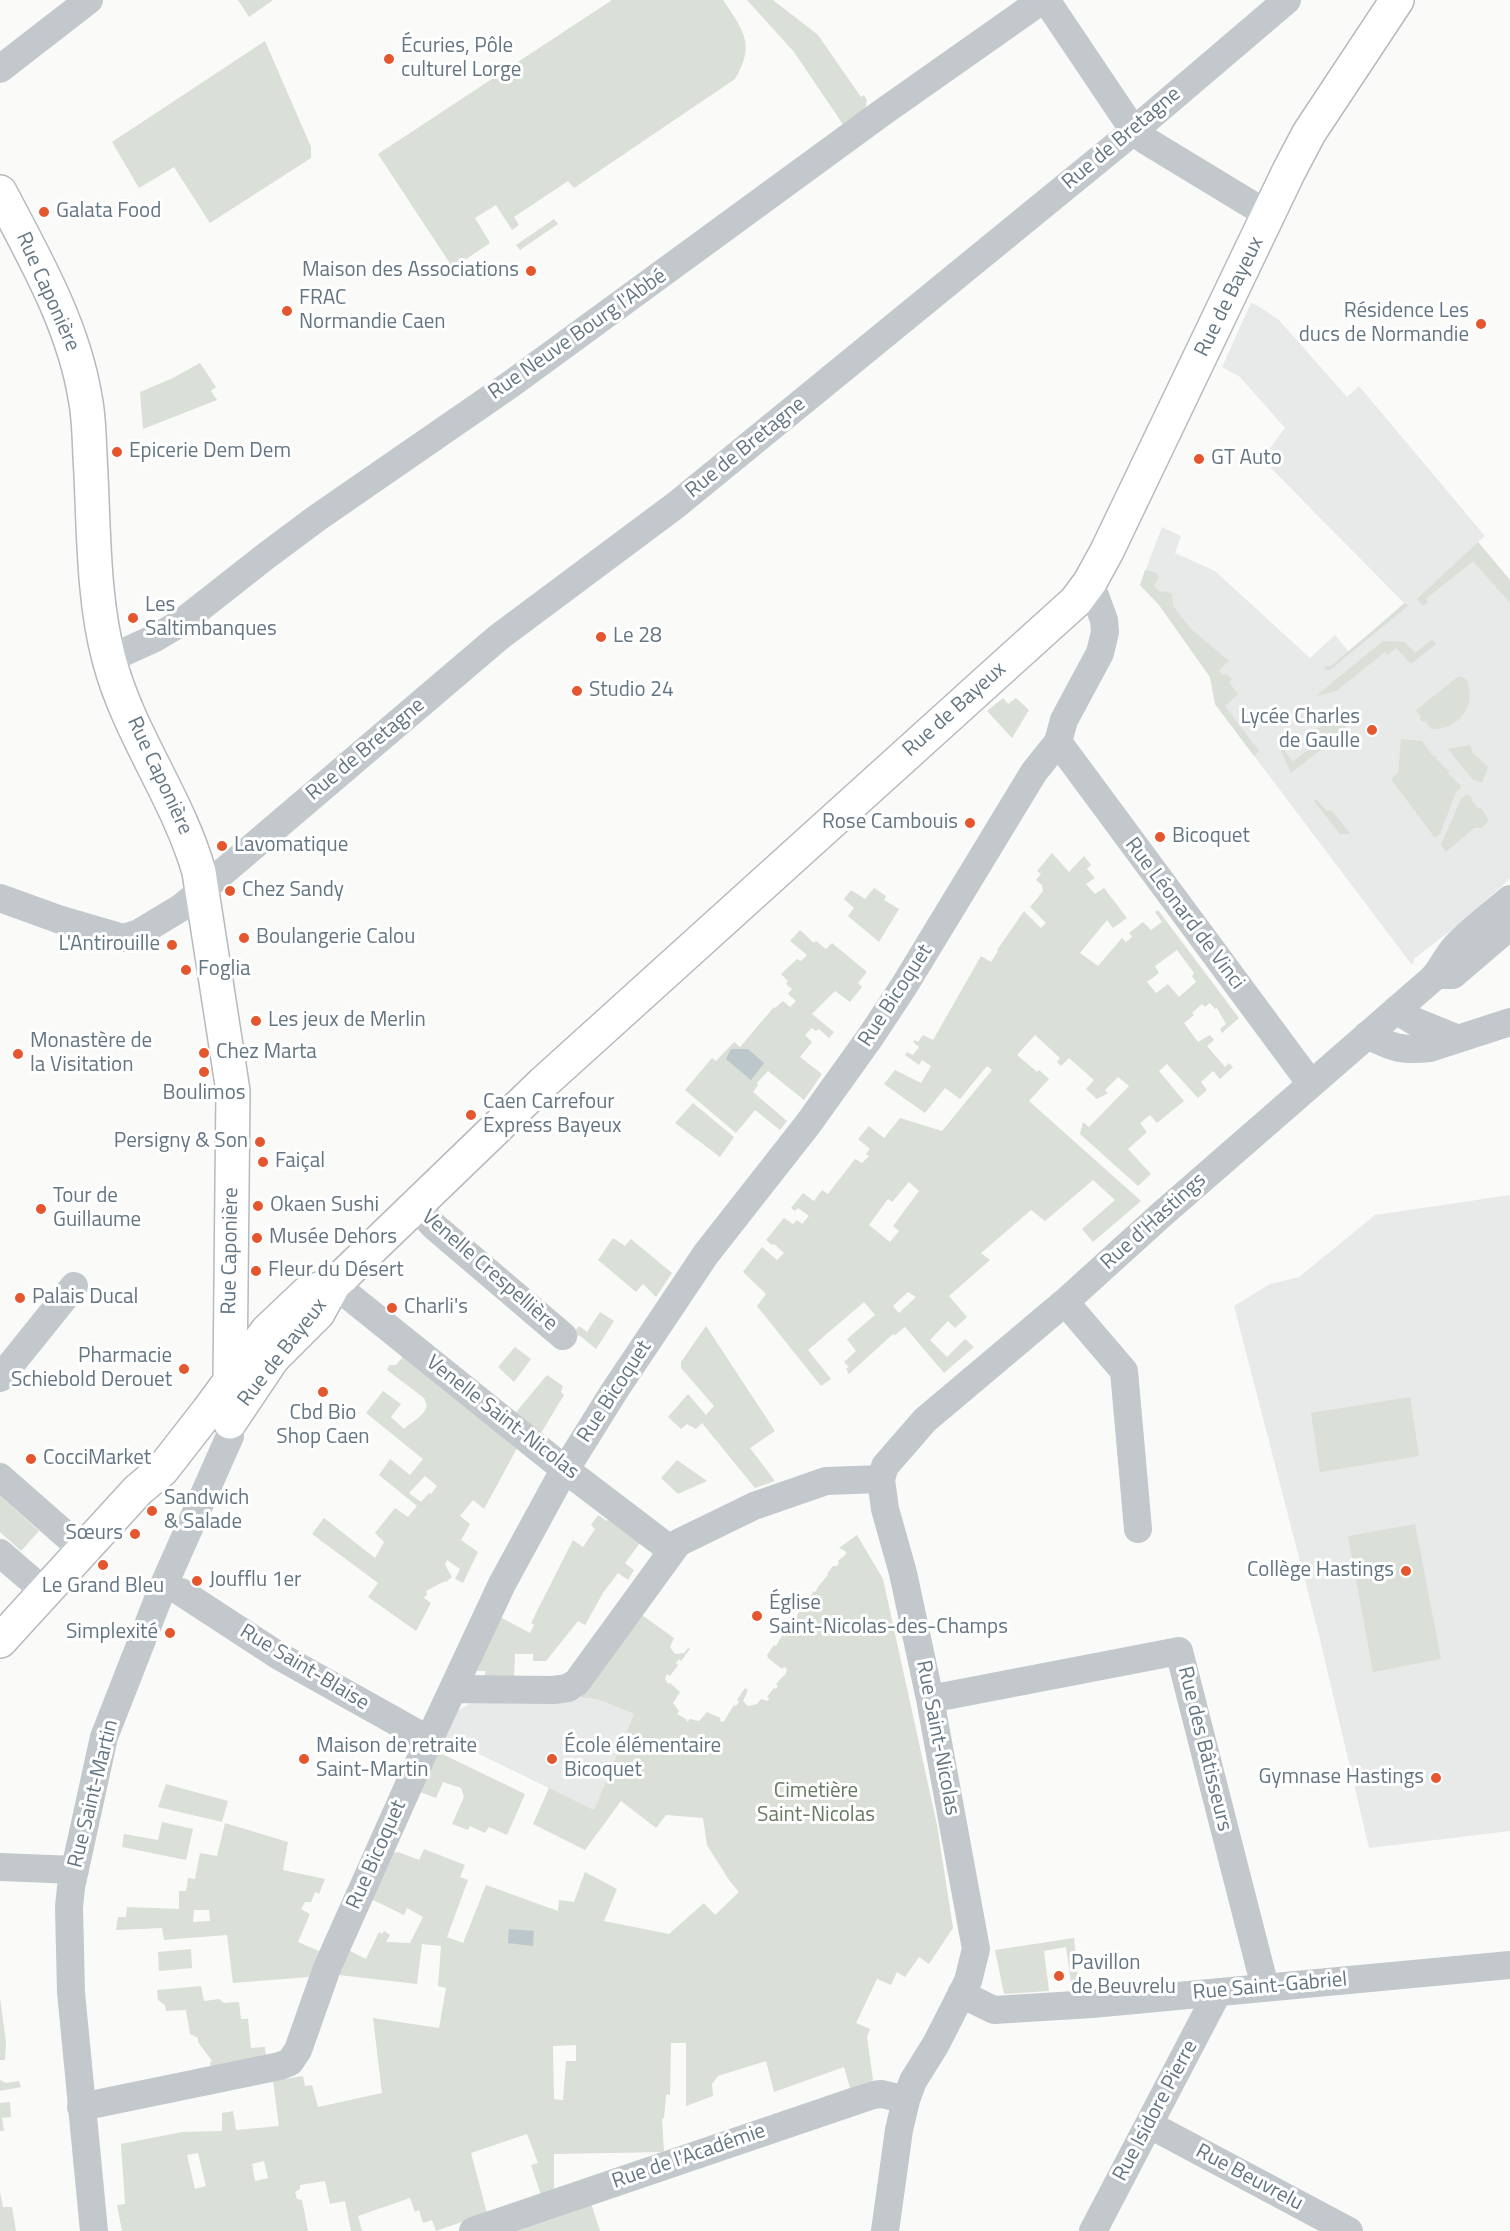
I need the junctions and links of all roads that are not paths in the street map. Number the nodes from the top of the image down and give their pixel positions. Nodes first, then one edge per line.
1 (89, 0) edge
2 (1044, 0) edge
3 (1287, 0) edge
4 (1397, 0) edge
5 (0, 69) edge
6 (1134, 130) junction
7 (0, 192) edge
8 (1269, 213) junction
9 (1090, 582) junction
10 (109, 659) junction
11 (1058, 742) junction
12 (201, 890) junction
13 (0, 898) edge
14 (1510, 899) edge
15 (1510, 926) edge
16 (1437, 975) junction
17 (1396, 1010) junction
18 (1510, 1022) edge
19 (1367, 1035) junction
20 (1456, 1038) junction
21 (1311, 1084) junction
22 (415, 1206) junction
23 (334, 1284) junction
24 (74, 1286) dead end
25 (1065, 1302) junction
26 (563, 1336) dead end
27 (273, 1358) junction
28 (0, 1378) edge
29 (230, 1380) junction
30 (230, 1422) junction
31 (566, 1469) junction
32 (0, 1477) edge
33 (881, 1479) junction
34 (1138, 1529) dead end
35 (83, 1550) junction
36 (671, 1550) junction
37 (0, 1553) edge
38 (45, 1592) junction
39 (181, 1592) dead end
40 (0, 1641) edge
41 (453, 1689) junction
42 (930, 1699) junction
43 (429, 1740) junction
44 (0, 1867) edge
45 (75, 1870) junction
46 (1510, 1965) edge
47 (1265, 1988) junction
48 (1218, 1992) junction
49 (961, 1994) junction
50 (906, 2100) junction
51 (81, 2107) junction
52 (1150, 2125) junction
53 (94, 2231) edge
54 (473, 2231) edge
55 (885, 2231) edge
56 (1093, 2231) edge
57 (1349, 2231) edge

1 - 5 street
2 - 6 street, Rue Neuve Bourg l'Abbé
2 - 10 street, Rue Neuve Bourg l'Abbé
3 - 6 street, Rue de Bretagne
4 - 8 main road, Rue de Bayeux
6 - 8 street, Rue Neuve Bourg l'Abbé
6 - 12 street, Rue de Bretagne
7 - 10 main road, Rue Caponière
8 - 9 main road, Rue de Bayeux
9 - 11 street, Rue Bicoquet
9 - 22 main road, Rue de Bayeux
10 - 12 main road, Rue Caponière
11 - 21 street, Rue Léonard de Vinci
11 - 31 street, Rue Bicoquet
12 - 13 street, Rue de Bretagne
12 - 29 main road, Rue Caponière
14 - 16 street, Rue d'Hastings
15 - 16 street, Rue d'Hastings
16 - 17 street, Rue d'Hastings
17 - 19 street, Rue d'Hastings
17 - 20 street
18 - 20 street
19 - 20 street
19 - 21 street, Rue d'Hastings
21 - 25 street, Rue d'Hastings
22 - 23 main road, Rue de Bayeux
22 - 26 street, Venelle Crespellière
23 - 27 main road, Rue de Bayeux
23 - 29 main road, Rue de Bayeux
23 - 31 street, Venelle Saint-Nicolas
24 - 28 street
25 - 33 street, Rue d'Hastings
25 - 34 street
27 - 29 main road
27 - 30 main road, Rue de Bayeux
29 - 30 street, Rue Saint-Martin
29 - 35 main road, Rue de Bayeux
30 - 45 street, Rue Saint-Martin
31 - 36 street, Venelle Saint-Nicolas
31 - 41 street, Rue Bicoquet
32 - 35 street
33 - 36 street
33 - 42 street, Rue Saint-Nicolas
35 - 38 main road, Rue de Bayeux
36 - 41 street
37 - 38 street
38 - 40 main road, Rue de Bayeux
39 - 43 street, Rue Saint-Blaise
41 - 43 street, Rue Bicoquet
42 - 47 street, Rue des Bâtisseurs
42 - 49 street, Rue Saint-Nicolas
43 - 51 street, Rue Bicoquet
44 - 45 street
45 - 51 street, Rue Saint-Martin
46 - 47 street, Rue Saint-Gabriel
47 - 48 street, Rue Saint-Gabriel
48 - 49 street, Rue Saint-Gabriel
48 - 52 street, Rue Isidore Pierre
49 - 50 street, Rue Saint-Nicolas
50 - 54 street, Rue de l'Académie
50 - 55 street, Rue Saint-Nicolas
51 - 53 street, Rue Saint-Martin
52 - 56 street, Rue Isidore Pierre
52 - 57 street, Rue Beuvrelu

